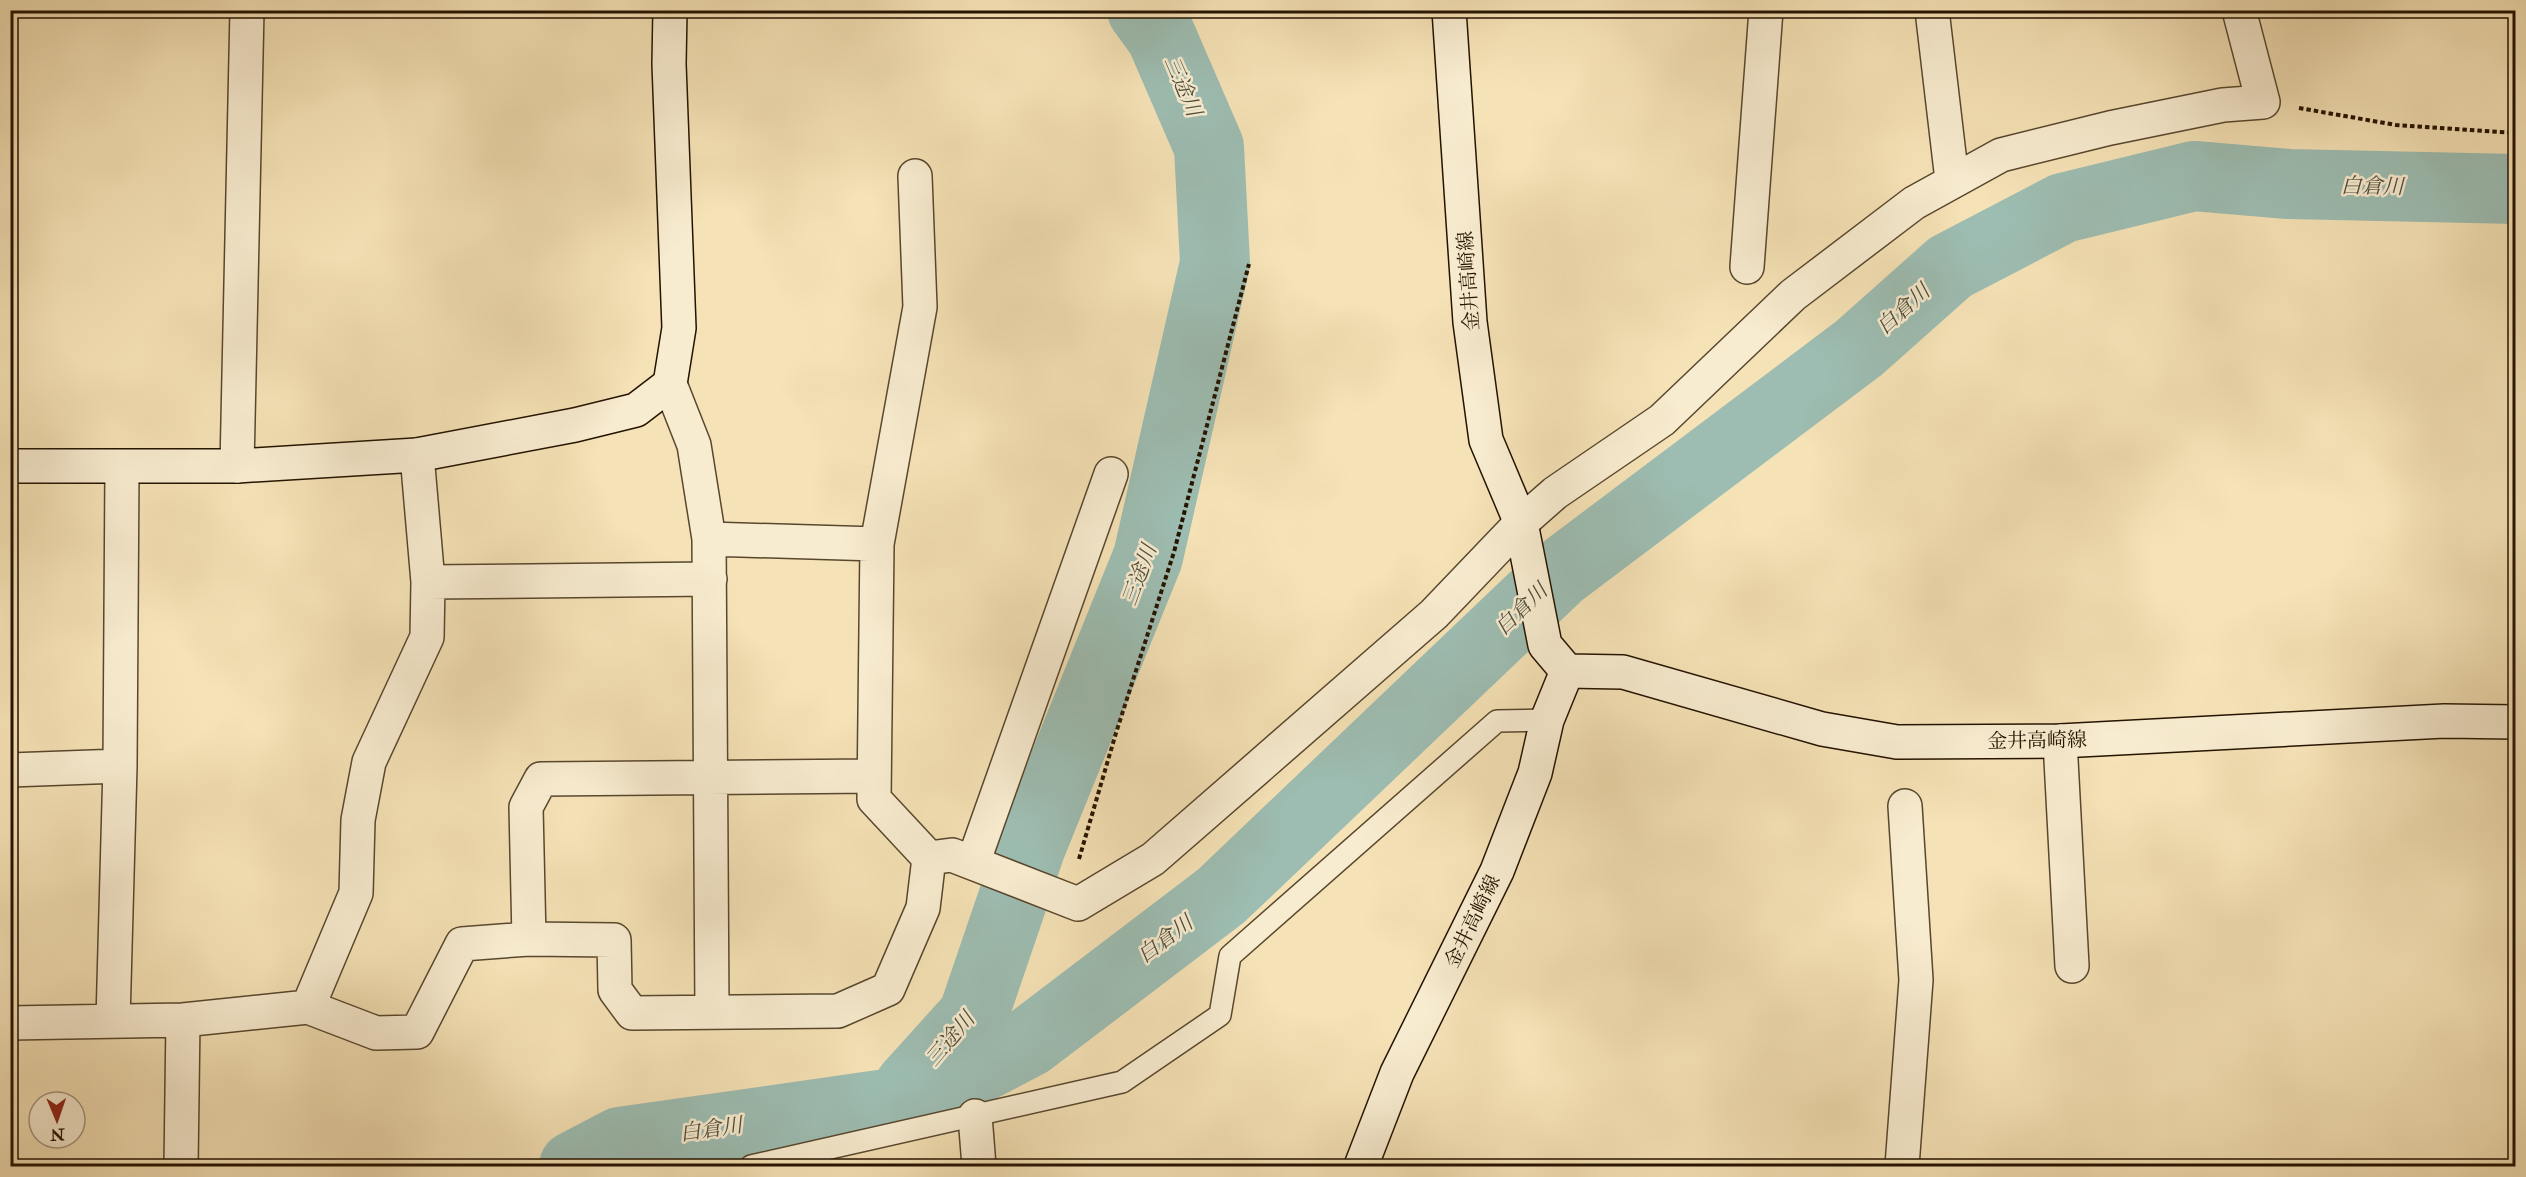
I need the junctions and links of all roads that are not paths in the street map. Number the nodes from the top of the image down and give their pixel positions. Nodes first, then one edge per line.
1 (247, 10) edge
2 (670, 10) edge
3 (1449, 10) edge
4 (1766, 10) edge
5 (1932, 10) edge
6 (2239, 10) edge
7 (915, 176) dead end
8 (1952, 180) junction
9 (1746, 267) dead end
10 (670, 384) junction
11 (417, 455) junction
12 (10, 466) edge
13 (237, 466) junction
14 (122, 468) junction
15 (1111, 474) dead end
16 (1522, 533) junction
17 (709, 539) junction
18 (877, 544) junction
19 (710, 579) junction
20 (428, 582) junction
21 (1567, 671) junction
22 (1547, 720) junction
23 (2516, 722) edge
24 (2060, 741) junction
25 (120, 765) junction
26 (10, 770) edge
27 (874, 776) junction
28 (711, 777) junction
29 (1905, 806) dead end
30 (929, 858) junction
31 (987, 868) junction
32 (530, 939) junction
33 (2072, 966) dead end
34 (308, 1007) junction
35 (712, 1012) junction
36 (113, 1020) junction
37 (183, 1020) junction
38 (10, 1023) edge
39 (975, 1116) junction
40 (181, 1167) edge
41 (752, 1167) edge
42 (979, 1167) edge
43 (1361, 1167) edge
44 (1902, 1167) edge

1 - 13 street
2 - 10 street
3 - 16 street, 金井高崎線
4 - 9 street
5 - 8 street
6 - 8 street
7 - 18 street
8 - 16 street
10 - 11 street
10 - 17 street
11 - 13 street
11 - 20 street
12 - 14 street
13 - 14 street
14 - 25 street
15 - 31 street
16 - 21 street, 金井高崎線
16 - 31 street
17 - 18 street
17 - 19 street
18 - 27 street
19 - 20 street
19 - 28 street
20 - 34 street
21 - 22 street, 金井高崎線
21 - 24 street, 金井高崎線
22 - 39 lane
22 - 43 street, 金井高崎線
23 - 24 street, 金井高崎線
24 - 33 street
25 - 26 street
25 - 36 street
27 - 28 street
27 - 30 street
28 - 32 street
28 - 35 street
29 - 44 street
30 - 31 street
30 - 35 street
32 - 34 street
32 - 35 street
34 - 37 street
36 - 37 street
36 - 38 street
37 - 40 street
39 - 41 lane
39 - 42 street

